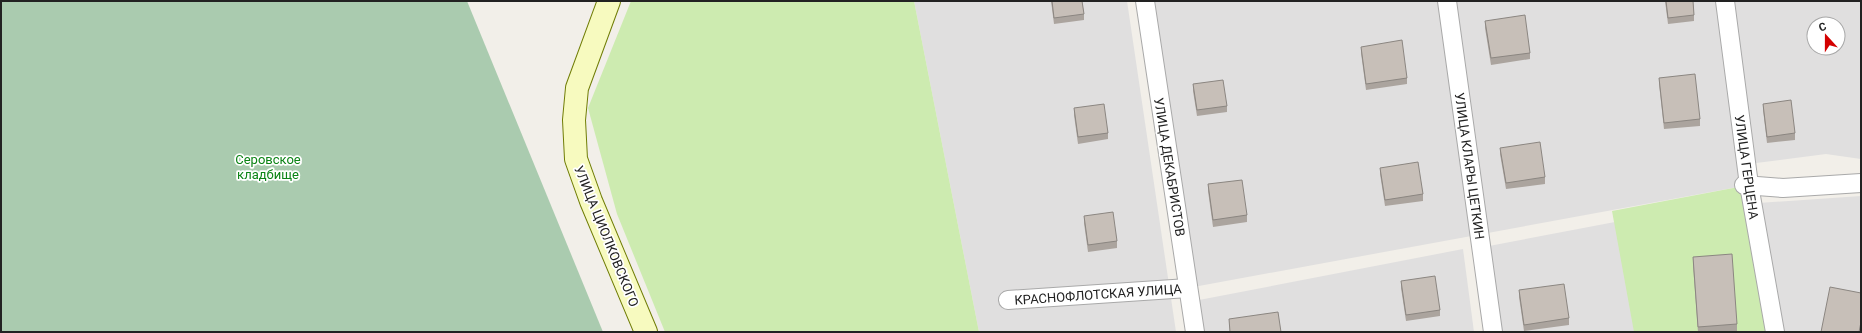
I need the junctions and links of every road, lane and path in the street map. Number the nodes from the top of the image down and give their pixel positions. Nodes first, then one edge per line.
1 (608, 1) edge
2 (1145, 1) edge
3 (1447, 1) edge
4 (1725, 1) edge
5 (1861, 183) edge
6 (1746, 185) junction
7 (1188, 288) junction
8 (1008, 300) dead end
9 (646, 332) edge
10 (1195, 332) edge
11 (1493, 332) edge
12 (1775, 332) edge

1 - 9 main road, УЛИЦА ЦИОЛКОВСКОГО
2 - 7 street, УЛИЦА ДЕКАБРИСТОВ
3 - 11 street, УЛИЦА КЛАРЫ ЦЕТКИН
4 - 6 street, УЛИЦА ГЕРЦЕНА
5 - 6 street
6 - 12 street, УЛИЦА ГЕРЦЕНА
7 - 8 street, КРАСНОФЛОТСКАЯ УЛИЦА
7 - 10 street, УЛИЦА ДЕКАБРИСТОВ

